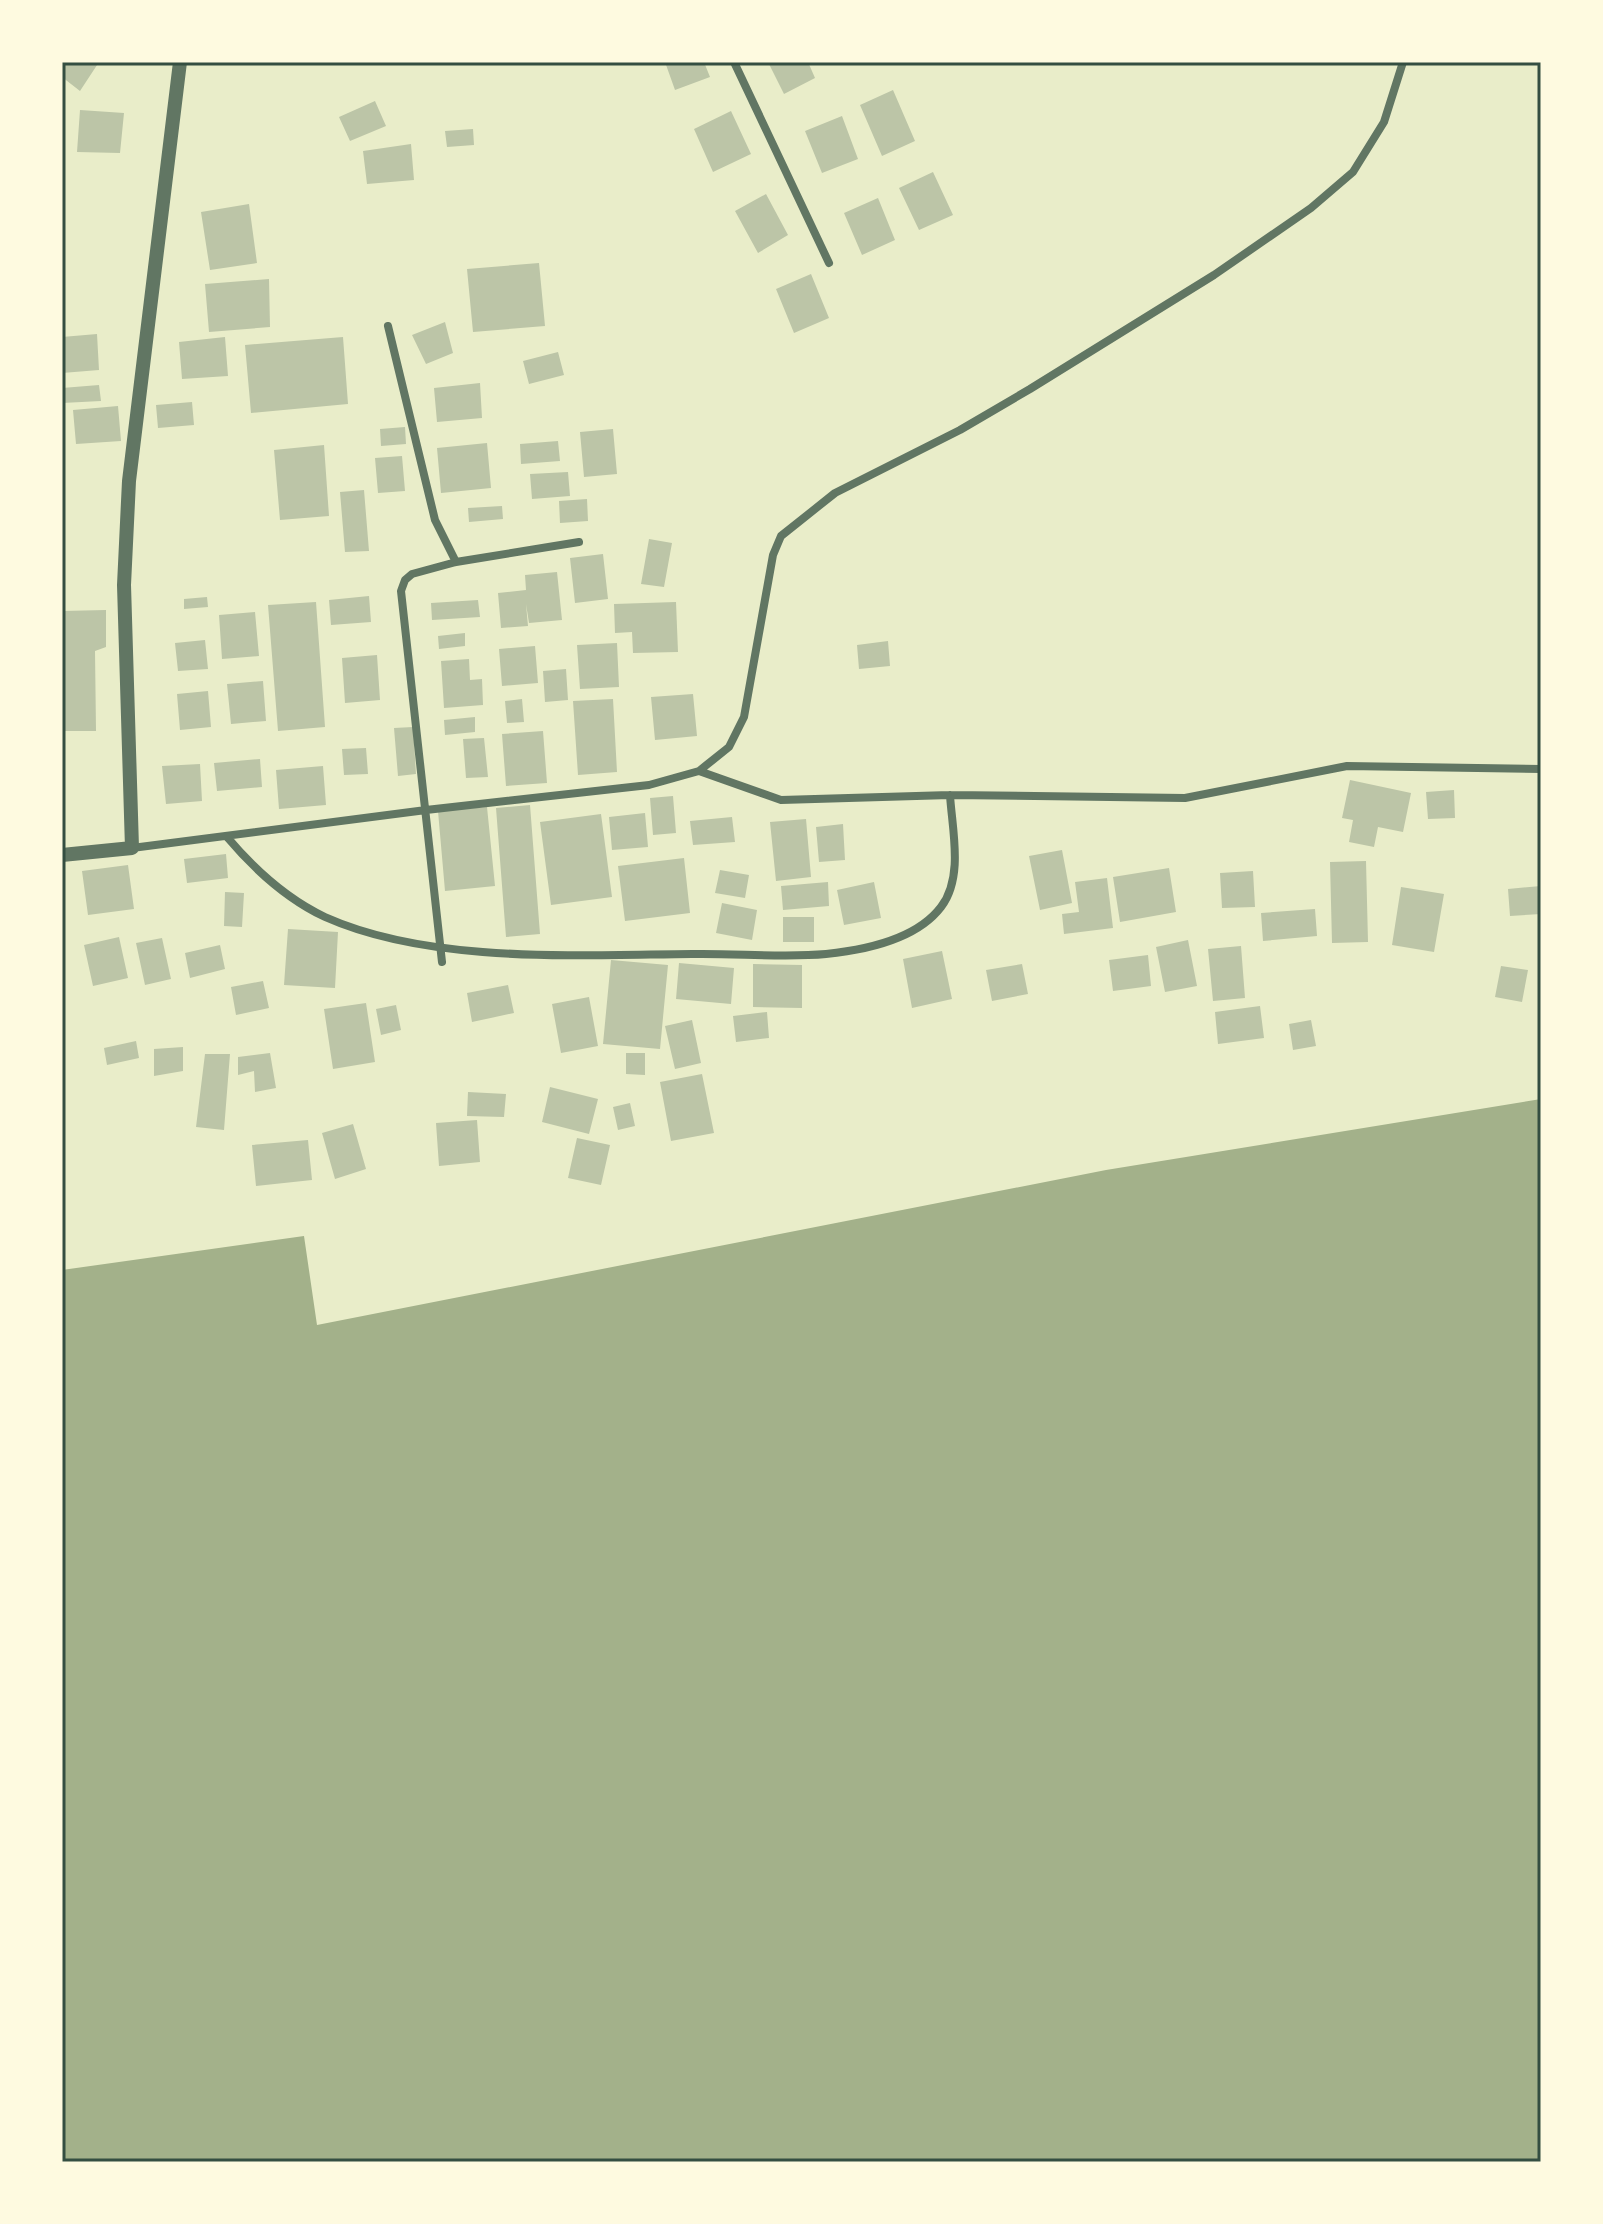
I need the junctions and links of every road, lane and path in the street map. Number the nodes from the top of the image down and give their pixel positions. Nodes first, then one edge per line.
1 (180, 62) edge
2 (734, 62) edge
3 (1403, 62) edge
4 (829, 263) dead end
5 (388, 326) dead end
6 (579, 542) dead end
7 (456, 562) junction
8 (1541, 769) edge
9 (699, 771) junction
10 (950, 795) junction
11 (426, 810) junction
12 (227, 837) junction
13 (132, 848) junction
14 (62, 855) edge
15 (441, 946) junction
16 (442, 962) dead end

1 - 13 street
2 - 4 street
3 - 9 street
5 - 7 street
6 - 7 street
7 - 11 street
8 - 10 street
9 - 10 street
9 - 11 street
10 - 15 street
11 - 12 street
11 - 15 street
12 - 13 street
12 - 15 street
13 - 14 street
15 - 16 street

